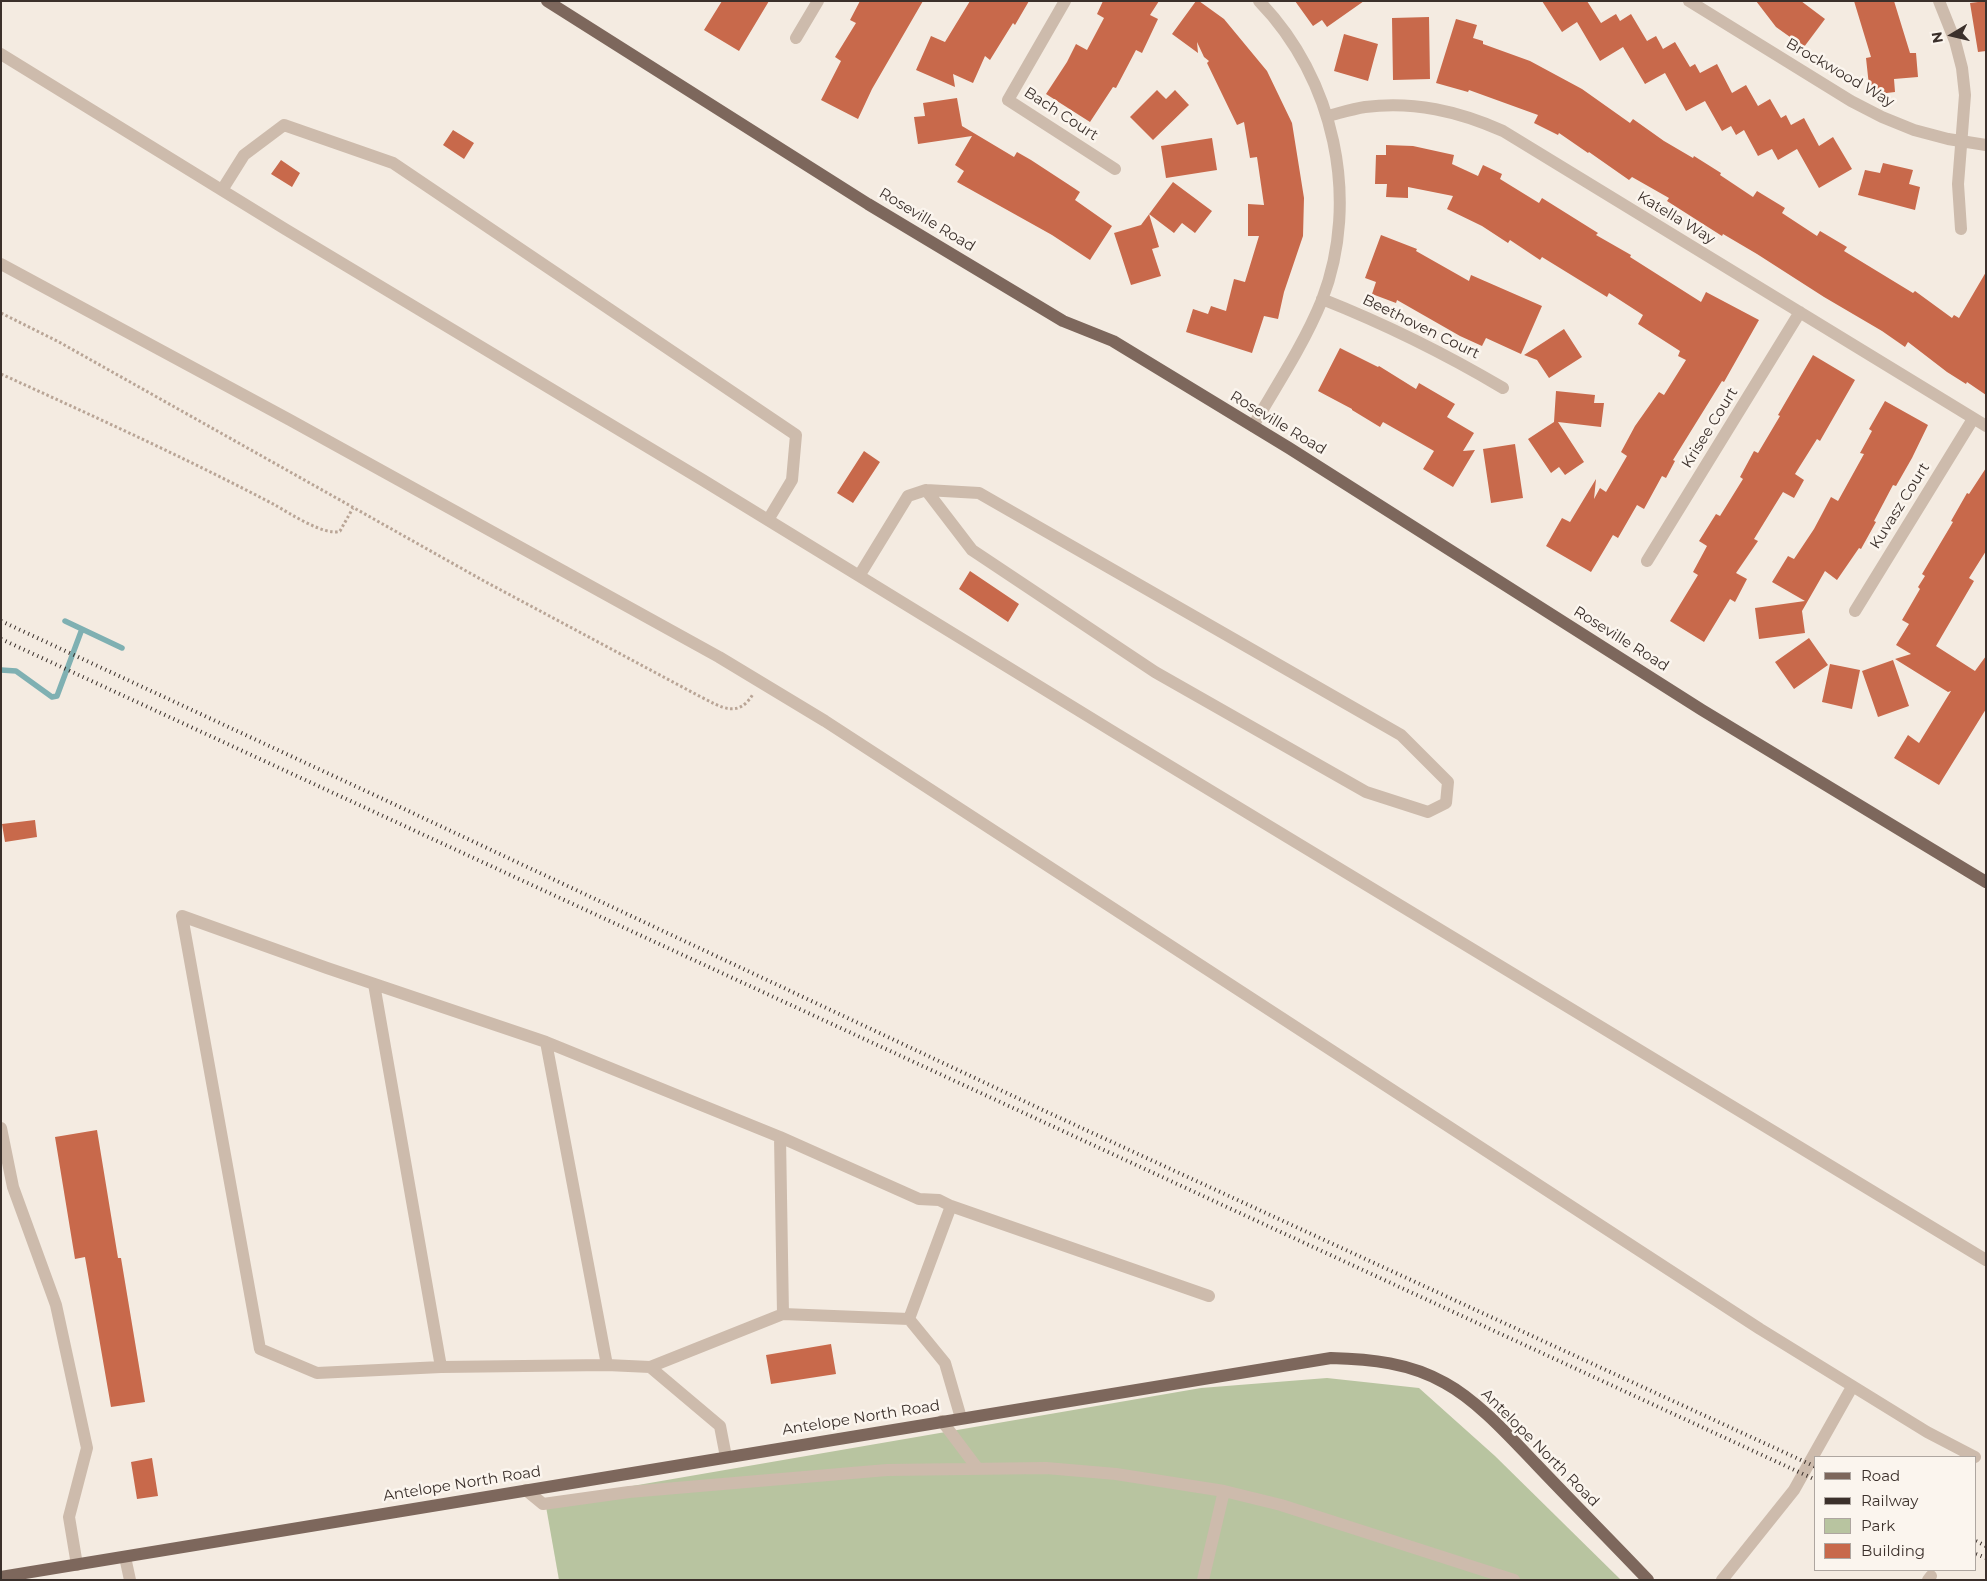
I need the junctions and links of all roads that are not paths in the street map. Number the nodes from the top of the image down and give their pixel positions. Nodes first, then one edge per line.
1 (547, 1) edge
2 (818, 1) edge
3 (1065, 1) edge
4 (1259, 1) edge
5 (1689, 1) edge
6 (1939, 1) edge
7 (796, 38) dead end
8 (1, 54) edge
9 (1328, 116) junction
10 (1962, 142) junction
11 (1986, 145) edge
12 (1115, 169) dead end
13 (222, 190) junction
14 (1961, 229) dead end
15 (1, 264) edge
16 (1322, 300) junction
17 (1800, 312) junction
18 (1503, 388) dead end
19 (1973, 419) junction
20 (1253, 426) junction
21 (1986, 426) edge
22 (926, 490) junction
23 (768, 520) junction
24 (1647, 561) dead end
25 (859, 576) junction
26 (1855, 611) dead end
27 (1986, 882) edge
28 (374, 984) junction
29 (546, 1042) junction
30 (1, 1128) edge
31 (780, 1137) junction
32 (951, 1206) junction
33 (1986, 1260) edge
34 (1209, 1296) dead end
35 (783, 1314) junction
36 (909, 1319) junction
37 (607, 1365) junction
38 (441, 1367) junction
39 (650, 1367) junction
40 (1852, 1387) junction
41 (961, 1418) junction
42 (942, 1421) junction
43 (1973, 1456) edge
44 (726, 1457) junction
45 (978, 1469) junction
46 (526, 1490) junction
47 (1224, 1491) junction
48 (125, 1557) junction
49 (77, 1564) junction
50 (1, 1577) edge
51 (130, 1580) edge
52 (1203, 1580) edge
53 (1514, 1580) edge
54 (1648, 1580) edge
55 (1722, 1580) edge

1 - 20 main road, Roseville Road
2 - 7 street
3 - 12 street, Bach Court
4 - 9 street
5 - 10 street, Brockwood Way
6 - 10 street
8 - 13 street
9 - 16 street
9 - 17 street, Katella Way
10 - 11 street, Brockwood Way
10 - 14 street
13 - 23 street
13 - 23 street
15 - 40 street
16 - 18 street, Beethoven Court
16 - 20 street
17 - 19 street, Katella Way
17 - 24 street, Krisee Court
19 - 21 street, Katella Way
19 - 26 street, Kuvasz Court
20 - 27 main road, Roseville Road
22 - 22 street
22 - 25 street
23 - 25 street
25 - 33 street
28 - 29 street
28 - 38 street
28 - 38 street
29 - 31 street
29 - 37 street
30 - 49 street
31 - 32 street
31 - 35 street
32 - 34 street
32 - 36 street
35 - 36 street
35 - 39 street
36 - 41 street
37 - 38 street
37 - 39 street
39 - 44 street
40 - 43 street
40 - 55 street
41 - 42 main road, Antelope North Road
41 - 54 main road, Antelope North Road
42 - 44 main road, Antelope North Road
42 - 45 street
44 - 46 main road, Antelope North Road
45 - 46 street
45 - 47 street
46 - 48 main road, Antelope North Road
47 - 52 street
47 - 53 street
48 - 49 main road, Antelope North Road
48 - 51 street
49 - 50 main road, Antelope North Road

